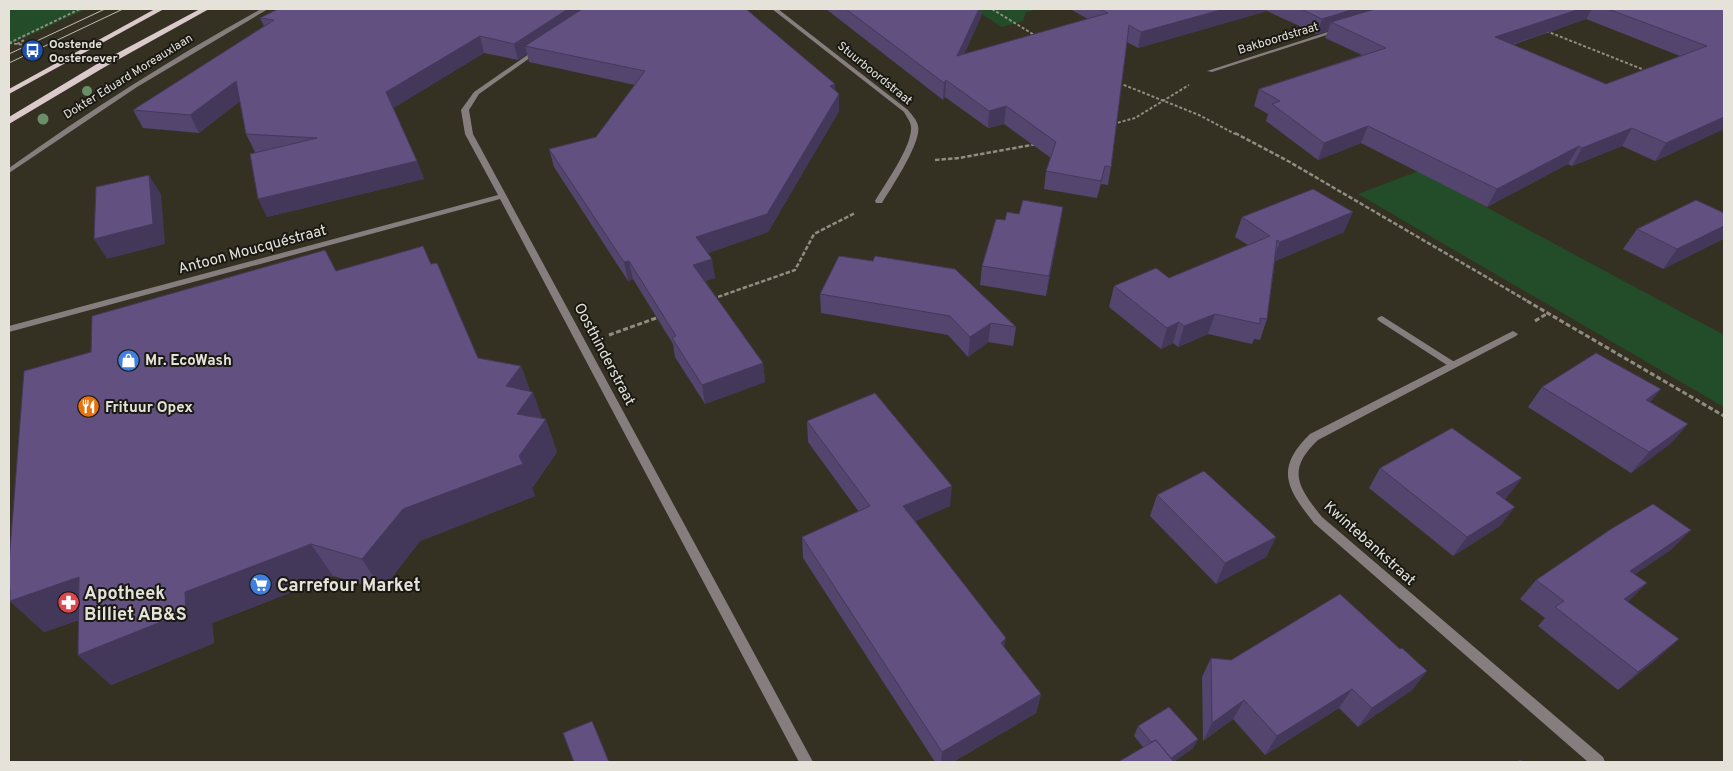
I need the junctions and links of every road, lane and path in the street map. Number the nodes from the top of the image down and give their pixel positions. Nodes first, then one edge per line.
1 (80, 9) edge
2 (160, 9) edge
3 (205, 9) edge
4 (265, 9) edge
5 (775, 9) edge
6 (992, 9) edge
7 (1344, 29) edge
8 (1544, 30) edge
9 (24, 40) dead end
10 (1042, 41) edge
11 (10, 44) edge
12 (16, 44) dead end
13 (546, 45) edge
14 (1210, 71) joint
15 (1652, 73) edge
16 (1112, 80) edge
17 (9, 92) edge
18 (1165, 101) junction
19 (9, 121) edge
20 (1107, 126) edge
21 (1041, 144) edge
22 (902, 162) junction
23 (9, 171) edge
24 (503, 196) junction
25 (879, 201) joint
26 (712, 299) edge
27 (665, 315) edge
28 (1382, 318) dead end
29 (9, 329) edge
30 (1513, 334) dead end
31 (582, 344) junction
32 (1453, 365) junction
33 (1724, 416) edge
34 (806, 762) edge
35 (1598, 762) edge

1 - 11 path
2 - 17 main road
3 - 19 main road, Dokter Eduard Moreauxlaan
4 - 23 street, Dokter Eduard Moreauxlaan
5 - 22 street, Stuurboordstraat
6 - 10 path
7 - 14 street, Bakboordstraat
8 - 15 path
9 - 12 path
13 - 24 street, Oosthinderstraat
14 - 18 path
16 - 18 path
18 - 20 path
18 - 33 path
21 - 22 path
22 - 25 street, Stuurboordstraat
24 - 29 street, Antoon Moucquéstraat
24 - 31 street, Oosthinderstraat
25 - 26 path
27 - 31 path
28 - 32 street
30 - 32 street, Kwintebankstraat
31 - 34 street, Oosthinderstraat
32 - 35 street, Kwintebankstraat

